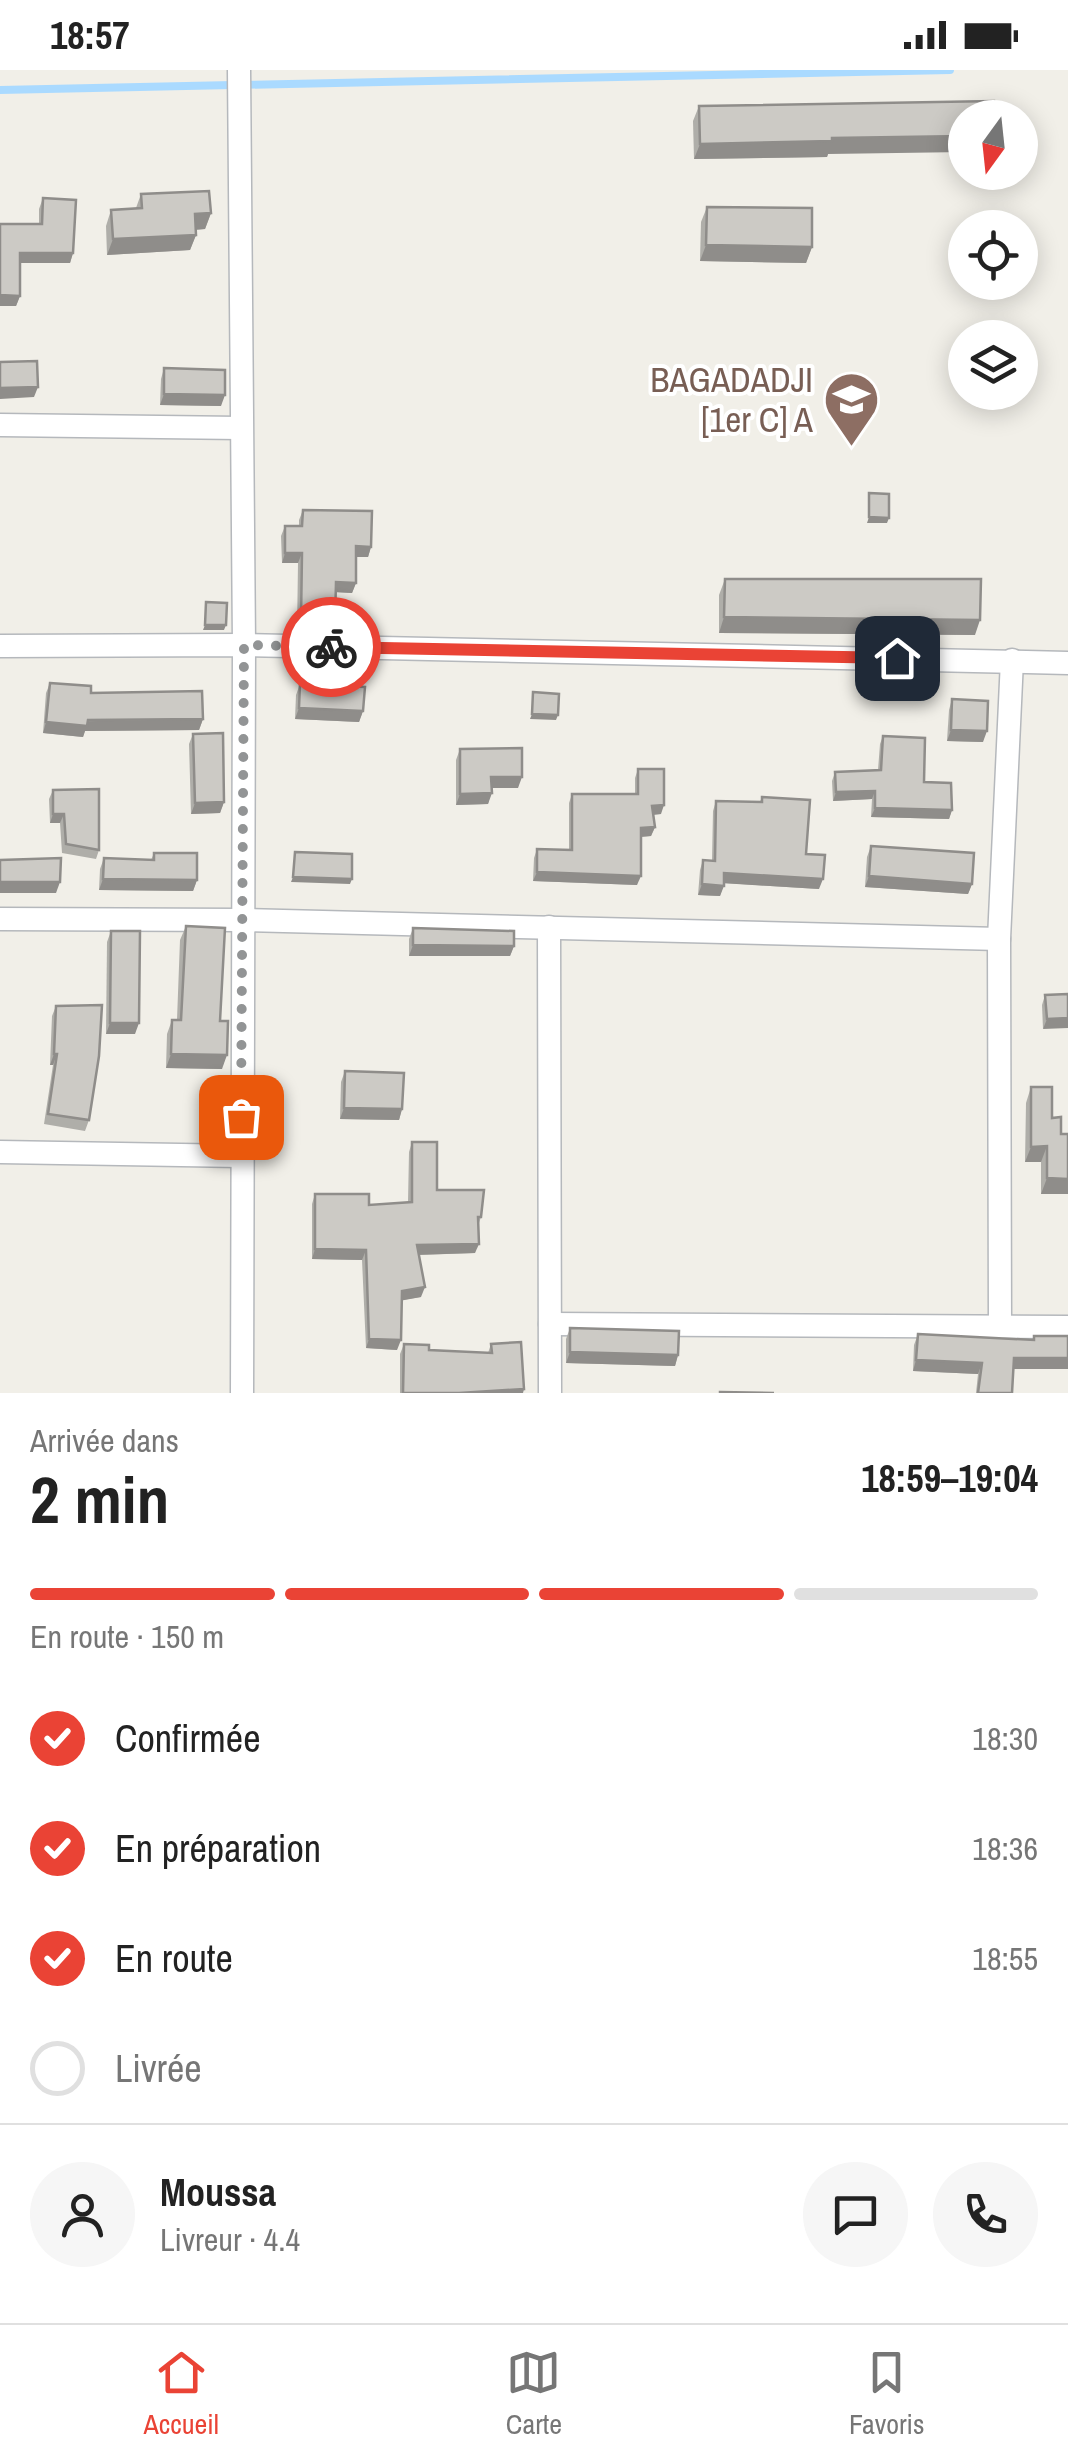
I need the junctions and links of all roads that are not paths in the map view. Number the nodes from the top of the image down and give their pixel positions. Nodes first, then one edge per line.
1 (239, 70) edge
2 (0, 425) edge
3 (240, 428) junction
4 (244, 645) junction
5 (0, 646) edge
6 (1012, 660) junction
7 (1068, 664) edge
8 (0, 919) edge
9 (241, 920) junction
10 (548, 927) junction
11 (999, 939) junction
12 (0, 1152) edge
13 (242, 1156) junction
14 (550, 1324) junction
15 (1000, 1326) junction
16 (1068, 1327) edge
17 (242, 1393) edge
18 (550, 1393) edge

1 - 3 street
2 - 3 street
3 - 4 street
4 - 5 street
4 - 6 street
4 - 9 street
6 - 7 street
6 - 11 street
8 - 9 street
9 - 10 street
9 - 13 street
10 - 11 street
10 - 14 street
11 - 15 street
12 - 13 street
13 - 17 street
14 - 15 street
14 - 18 street
15 - 16 street

